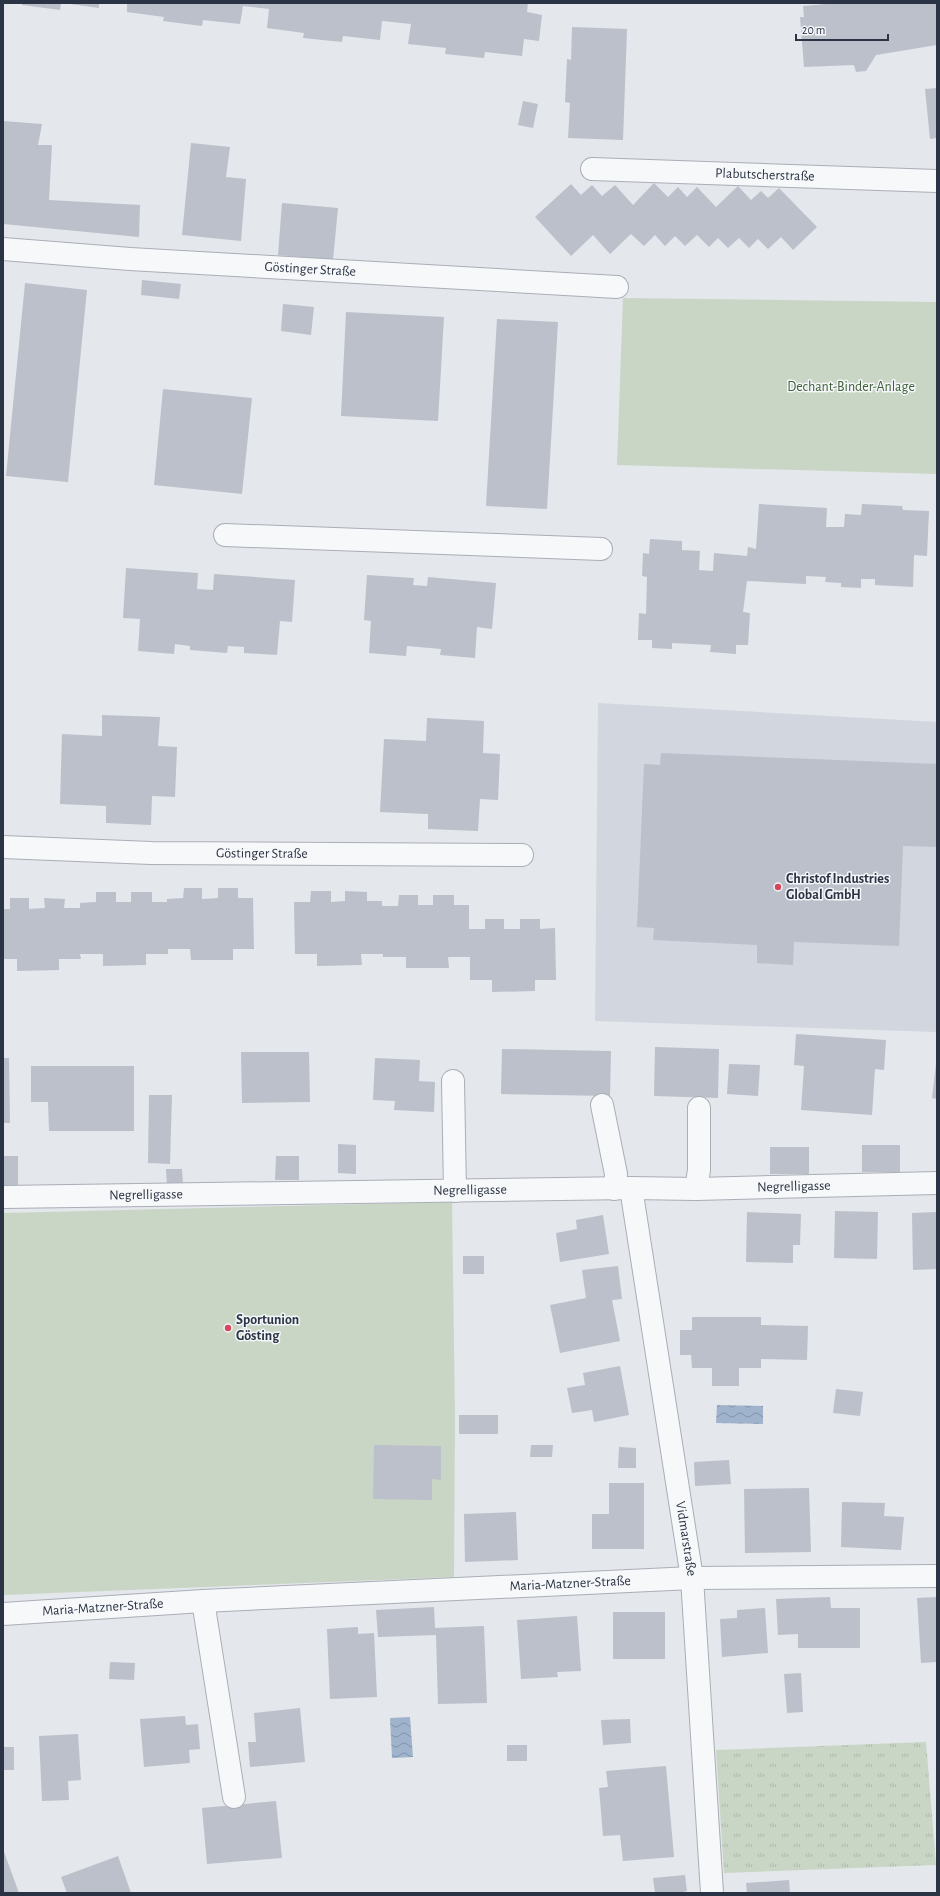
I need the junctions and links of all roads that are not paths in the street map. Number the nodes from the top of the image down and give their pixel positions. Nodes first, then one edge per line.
1 (592, 169) dead end
2 (937, 181) edge
3 (3, 249) edge
4 (617, 286) dead end
5 (225, 535) dead end
6 (600, 549) dead end
7 (3, 847) edge
8 (522, 855) dead end
9 (453, 1081) dead end
10 (602, 1105) dead end
11 (699, 1108) dead end
12 (937, 1183) edge
13 (623, 1188) junction
14 (696, 1189) junction
15 (455, 1191) junction
16 (3, 1197) edge
17 (937, 1576) edge
18 (692, 1578) junction
19 (203, 1601) junction
20 (3, 1614) edge
21 (234, 1797) dead end
22 (712, 1893) edge

1 - 2 street, Plabutscherstraße
3 - 4 street, Göstinger Straße
5 - 6 street
7 - 8 street, Göstinger Straße
9 - 15 street
10 - 13 street, Vidmarstraße
11 - 14 street
12 - 14 street, Negrelligasse
13 - 14 street, Negrelligasse
13 - 15 street, Negrelligasse
13 - 18 street, Vidmarstraße
15 - 16 street, Negrelligasse
17 - 18 street, Maria-Matzner-Straße
18 - 19 street, Maria-Matzner-Straße
18 - 22 street, Vidmarstraße
19 - 20 street, Maria-Matzner-Straße
19 - 21 street

